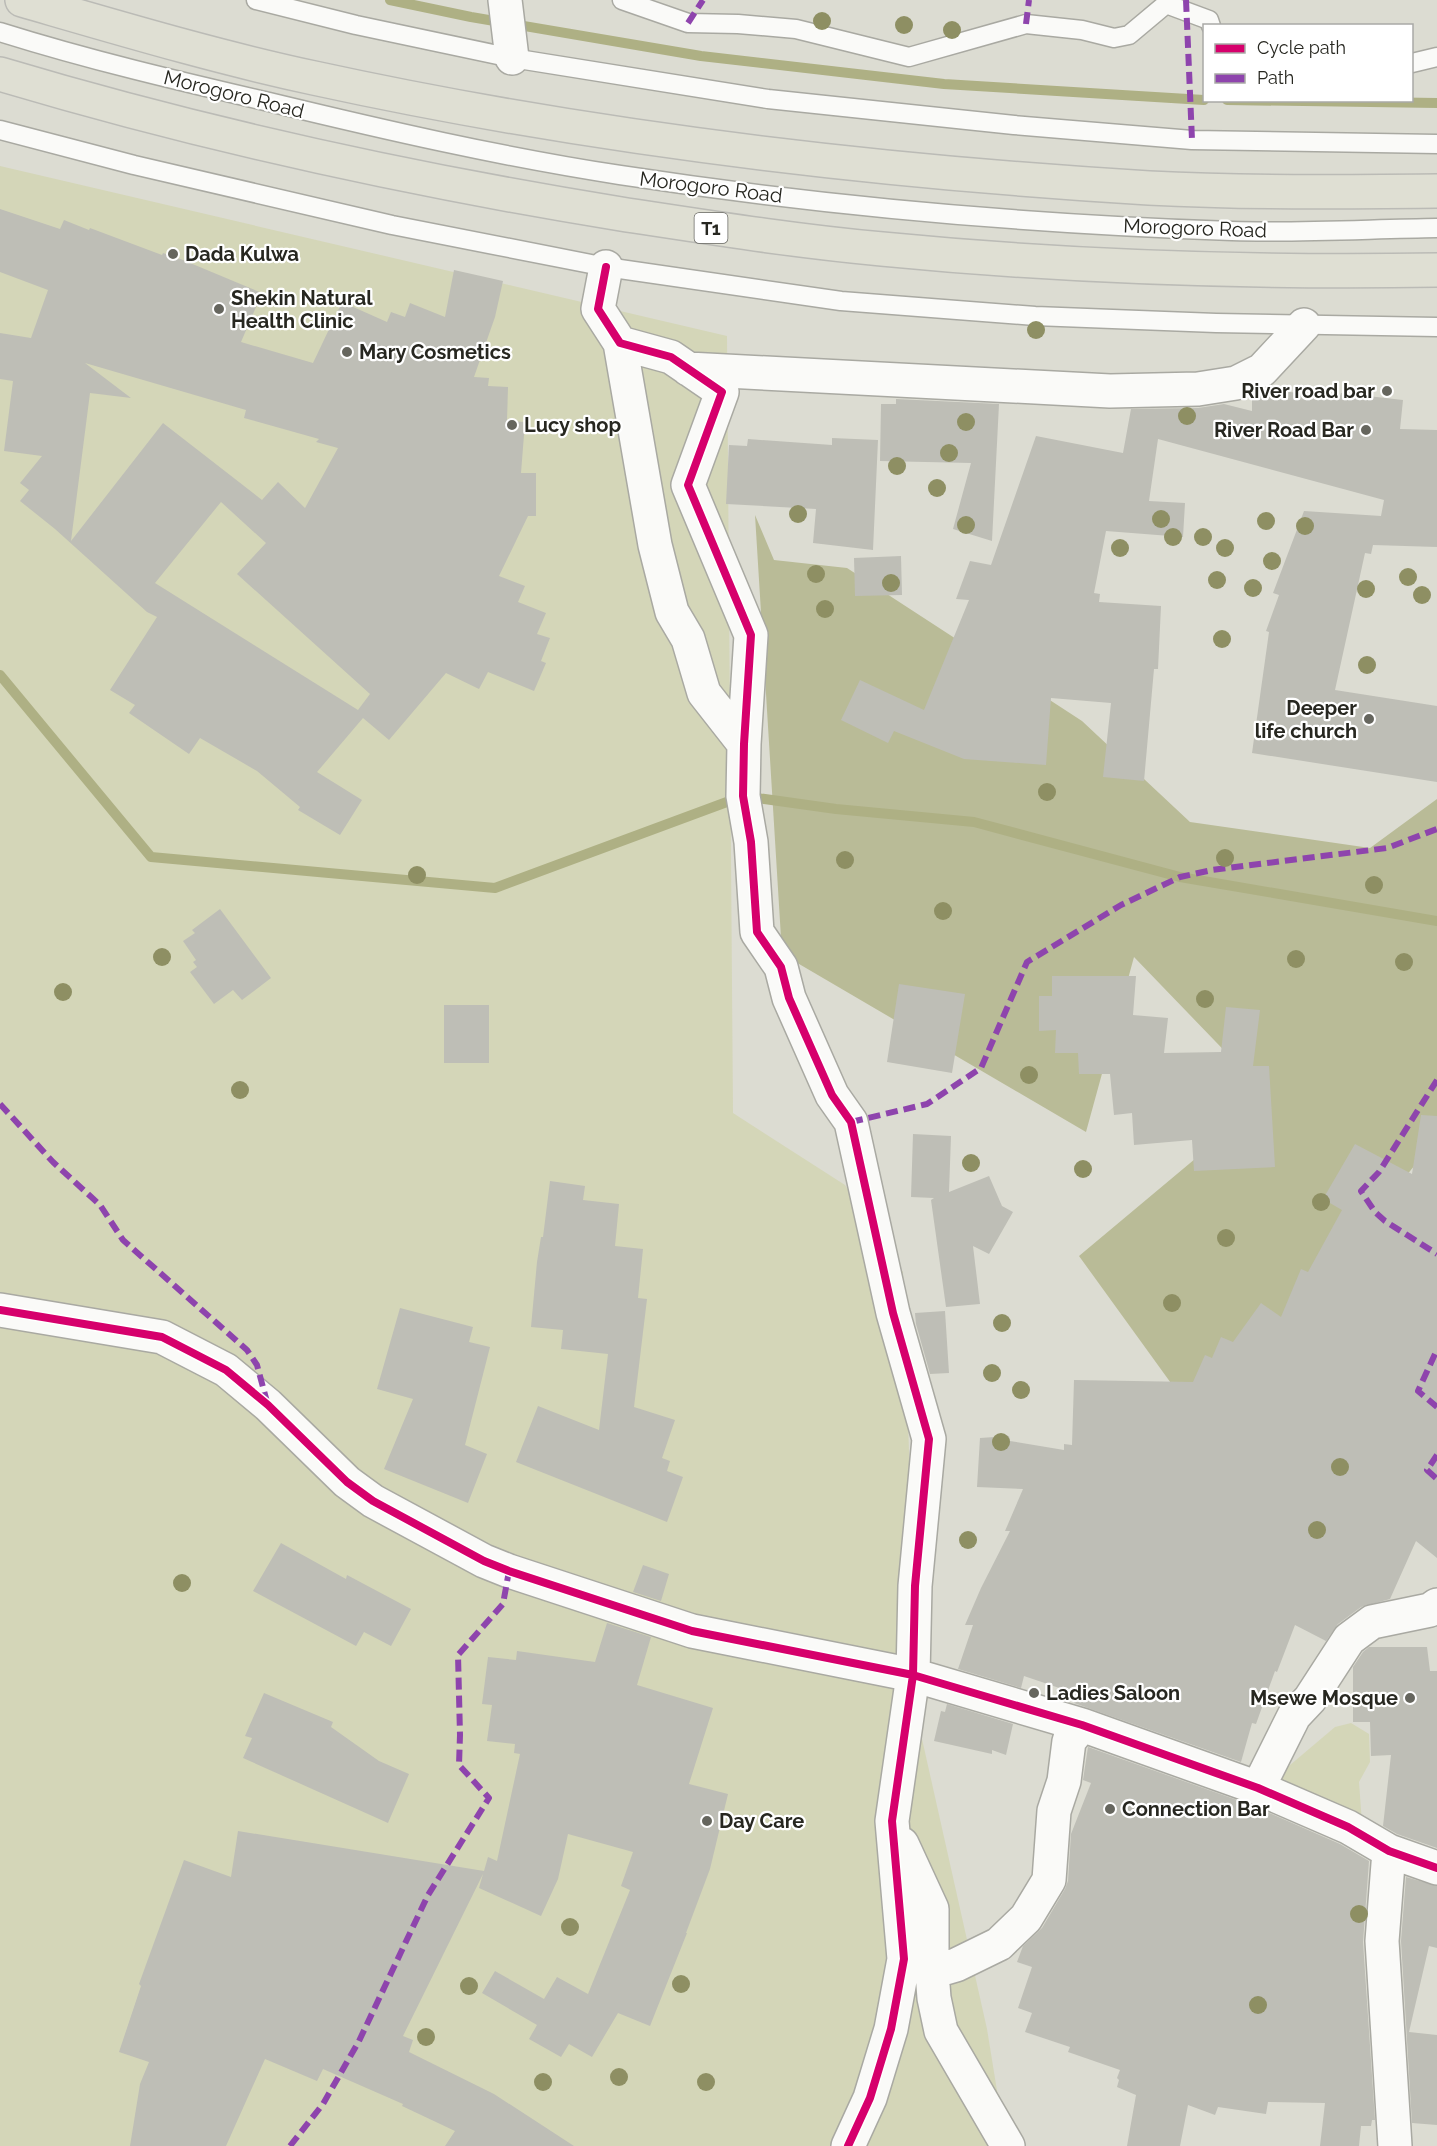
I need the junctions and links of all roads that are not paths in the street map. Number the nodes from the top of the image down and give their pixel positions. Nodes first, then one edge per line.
1 (22, 0) edge
2 (256, 0) edge
3 (505, 0) edge
4 (622, 0) edge
5 (1210, 24) edge
6 (0, 32) edge
7 (1437, 57) edge
8 (512, 58) junction
9 (1413, 63) edge
10 (0, 74) edge
11 (0, 130) edge
12 (1437, 144) edge
13 (1437, 191) edge
14 (1437, 228) edge
15 (606, 267) junction
16 (1437, 270) edge
17 (1304, 326) junction
18 (1437, 327) edge
19 (620, 343) junction
20 (688, 369) junction
21 (744, 744) junction
22 (0, 1310) edge
23 (1437, 1605) edge
24 (913, 1675) junction
25 (1082, 1725) junction
26 (1258, 1788) junction
27 (892, 1821) junction
28 (1389, 1851) junction
29 (1437, 1868) edge
30 (932, 1972) junction
31 (848, 2146) edge
32 (1008, 2146) edge
33 (1395, 2146) edge

1 - 13 highway, Morogoro Road
2 - 8 lane
3 - 8 street
4 - 5 lane
6 - 14 lane, Morogoro Road
7 - 9 lane
8 - 12 lane
10 - 16 highway, Morogoro Road / T1
11 - 15 lane
15 - 17 lane
15 - 19 street
17 - 18 lane
17 - 20 street
19 - 20 street
19 - 21 street
20 - 21 street
21 - 24 street
22 - 24 street
23 - 26 street
24 - 25 street
24 - 27 street
25 - 26 street
25 - 30 street
26 - 28 street
27 - 30 street
27 - 31 street
28 - 29 street
28 - 33 street
30 - 32 street

